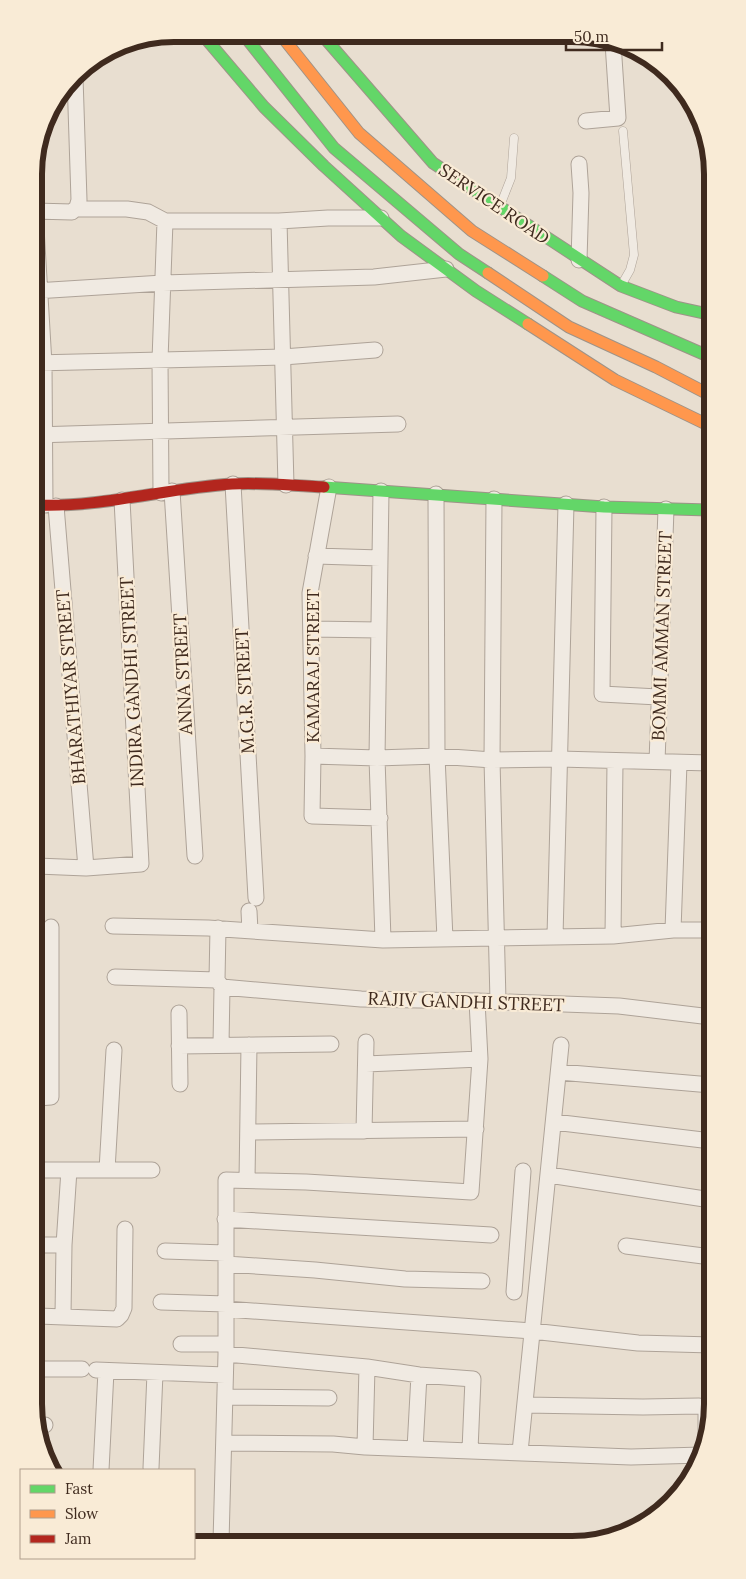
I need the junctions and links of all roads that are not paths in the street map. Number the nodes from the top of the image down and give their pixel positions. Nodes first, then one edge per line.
1 (209, 42) edge
2 (249, 42) edge
3 (286, 42) edge
4 (328, 42) edge
5 (613, 50) edge
6 (75, 88) edge
7 (586, 122) dead end
8 (623, 131) dead end
9 (514, 138) dead end
10 (580, 164) dead end
11 (499, 207) junction
12 (76, 209) junction
13 (43, 211) edge
14 (381, 218) junction
15 (165, 221) junction
16 (279, 221) junction
17 (579, 260) junction
18 (446, 269) junction
19 (282, 280) junction
20 (163, 283) junction
21 (621, 286) junction
22 (43, 291) edge
23 (582, 301) junction
24 (704, 313) edge
25 (661, 323) dead end
26 (375, 350) dead end
27 (704, 354) edge
28 (283, 357) junction
29 (160, 360) junction
30 (43, 364) edge
31 (704, 392) edge
32 (704, 423) edge
33 (398, 424) dead end
34 (285, 428) junction
35 (161, 432) junction
36 (43, 435) edge
37 (43, 474) edge
38 (233, 484) junction
39 (286, 485) junction
40 (329, 487) junction
41 (381, 490) junction
42 (167, 492) junction
43 (436, 494) junction
44 (494, 499) junction
45 (122, 500) junction
46 (566, 504) junction
47 (45, 505) edge
48 (604, 507) junction
49 (666, 509) junction
50 (704, 510) edge
51 (316, 556) junction
52 (380, 558) junction
53 (311, 629) junction
54 (379, 630) junction
55 (658, 697) junction
56 (313, 756) junction
57 (437, 756) junction
58 (377, 758) junction
59 (559, 759) junction
60 (492, 760) junction
61 (615, 762) junction
62 (657, 762) junction
63 (679, 763) junction
64 (704, 763) edge
65 (380, 818) junction
66 (194, 856) dead end
67 (42, 866) edge
68 (86, 868) junction
69 (113, 926) dead end
70 (51, 927) dead end
71 (218, 928) junction
72 (673, 930) junction
73 (703, 930) edge
74 (250, 931) junction
75 (613, 936) junction
76 (555, 937) junction
77 (495, 938) junction
78 (445, 939) junction
79 (383, 940) junction
80 (115, 977) dead end
81 (44, 981) edge
82 (219, 983) junction
83 (477, 1001) junction
84 (498, 1002) junction
85 (179, 1013) dead end
86 (703, 1016) edge
87 (45, 1040) edge
88 (366, 1042) dead end
89 (331, 1044) dead end
90 (561, 1044) dead end
91 (221, 1045) junction
92 (249, 1045) junction
93 (179, 1046) junction
94 (114, 1050) dead end
95 (480, 1059) junction
96 (366, 1064) junction
97 (559, 1072) junction
98 (180, 1084) dead end
99 (703, 1084) edge
100 (42, 1098) edge
101 (554, 1122) junction
102 (476, 1129) junction
103 (364, 1130) junction
104 (248, 1132) junction
105 (703, 1140) edge
106 (42, 1170) edge
107 (69, 1170) junction
108 (107, 1170) junction
109 (152, 1170) dead end
110 (523, 1171) dead end
111 (549, 1175) junction
112 (248, 1180) junction
113 (703, 1199) edge
114 (225, 1220) junction
115 (125, 1229) dead end
116 (519, 1233) junction
117 (491, 1235) dead end
118 (542, 1236) junction
119 (42, 1245) edge
120 (64, 1245) junction
121 (626, 1246) dead end
122 (165, 1251) dead end
123 (703, 1256) edge
124 (225, 1258) junction
125 (482, 1281) dead end
126 (514, 1292) dead end
127 (161, 1302) dead end
128 (226, 1306) junction
129 (42, 1316) edge
130 (63, 1316) junction
131 (532, 1331) junction
132 (181, 1344) dead end
133 (703, 1345) edge
134 (226, 1349) junction
135 (367, 1367) junction
136 (42, 1369) edge
137 (95, 1370) junction
138 (155, 1373) junction
139 (225, 1375) junction
140 (419, 1375) junction
141 (225, 1397) junction
142 (328, 1398) dead end
143 (525, 1405) junction
144 (703, 1407) edge
145 (224, 1443) junction
146 (364, 1447) junction
147 (415, 1449) junction
148 (470, 1450) junction
149 (520, 1452) junction
150 (693, 1455) edge
151 (152, 1468) dead end
152 (101, 1469) edge
153 (221, 1536) edge

1 - 14 main road
2 - 31 main road
3 - 23 main road
4 - 11 main road, SERVICE ROAD
5 - 7 street
6 - 12 street
8 - 21 lane
9 - 11 lane
10 - 17 street
11 - 17 main road, SERVICE ROAD
12 - 13 street
12 - 15 street
14 - 16 street
14 - 18 main road
15 - 16 street
15 - 20 street, ANNA STREET
16 - 19 street
17 - 21 main road, SERVICE ROAD
18 - 19 street
18 - 32 main road
19 - 20 street
19 - 28 street
20 - 22 street
20 - 29 street, ANNA STREET
21 - 24 main road, SERVICE ROAD
23 - 25 main road
23 - 27 main road
26 - 28 street
28 - 29 street
28 - 34 street
29 - 30 street
29 - 35 street, ANNA STREET
33 - 34 street
34 - 35 street
34 - 39 street
35 - 36 street
35 - 42 street, ANNA STREET
37 - 47 street, BHARATHIYAR STREET
38 - 39 main road
38 - 42 main road
38 - 74 street, M.G.R. STREET
39 - 40 main road
40 - 41 main road
40 - 51 street, KAMARAJ STREET
41 - 43 main road
41 - 52 street
42 - 45 main road
42 - 66 street, ANNA STREET
43 - 44 main road
43 - 57 street
44 - 46 main road
44 - 60 street
45 - 47 main road
45 - 68 street, INDIRA GANDHI STREET
46 - 48 main road
46 - 59 street
47 - 68 street, BHARATHIYAR STREET
48 - 49 main road
48 - 55 street
49 - 50 main road
49 - 55 street, BOMMI AMMAN STREET
51 - 52 street
51 - 53 street, KAMARAJ STREET
52 - 54 street
53 - 54 street
53 - 56 street, KAMARAJ STREET
54 - 58 street
55 - 62 street, BOMMI AMMAN STREET
56 - 58 street
56 - 65 street, KAMARAJ STREET
57 - 58 street
57 - 60 street
57 - 78 street
58 - 65 street
59 - 60 street
59 - 61 street
59 - 76 street
60 - 77 street
61 - 62 street
61 - 75 street
62 - 63 street
63 - 64 street
63 - 72 street
65 - 79 street
67 - 68 street
69 - 71 street
70 - 81 street
71 - 74 street
71 - 82 street
72 - 73 street
72 - 75 street
74 - 79 street
75 - 76 street
76 - 77 street
77 - 78 street
77 - 84 street
78 - 79 street
80 - 82 street, RAJIV GANDHI STREET
81 - 87 street
82 - 83 street, RAJIV GANDHI STREET
82 - 91 street
83 - 84 street, RAJIV GANDHI STREET
83 - 95 street
84 - 86 street, RAJIV GANDHI STREET
85 - 93 street
87 - 100 street
88 - 96 street
89 - 92 street
90 - 97 street
91 - 92 street
91 - 93 street
92 - 104 street
93 - 98 street
94 - 108 street
95 - 96 street
95 - 102 street
96 - 103 street
97 - 99 street
97 - 101 street
101 - 105 street
101 - 111 street
102 - 103 street
102 - 112 street
103 - 104 street
104 - 112 street
106 - 107 street
107 - 108 street
107 - 120 street
108 - 109 street
110 - 116 street
111 - 113 street
111 - 118 street
112 - 114 street
114 - 117 street
114 - 124 street
115 - 130 street
116 - 118 street
116 - 126 street
118 - 131 street
119 - 120 street
120 - 130 street
121 - 123 street
122 - 124 street
124 - 125 street
124 - 128 street
127 - 128 street
128 - 131 street
128 - 134 street
129 - 130 street
131 - 133 street
131 - 143 street
132 - 134 street
134 - 135 street
134 - 139 street
135 - 140 street
135 - 146 street
136 - 137 street
137 - 138 street
137 - 152 street
138 - 139 street
138 - 151 street
139 - 141 street
140 - 147 street
140 - 148 street
141 - 142 street
141 - 145 street
143 - 144 street
143 - 149 street
145 - 146 street
145 - 153 street
146 - 147 street
147 - 148 street
148 - 149 street
149 - 150 street

